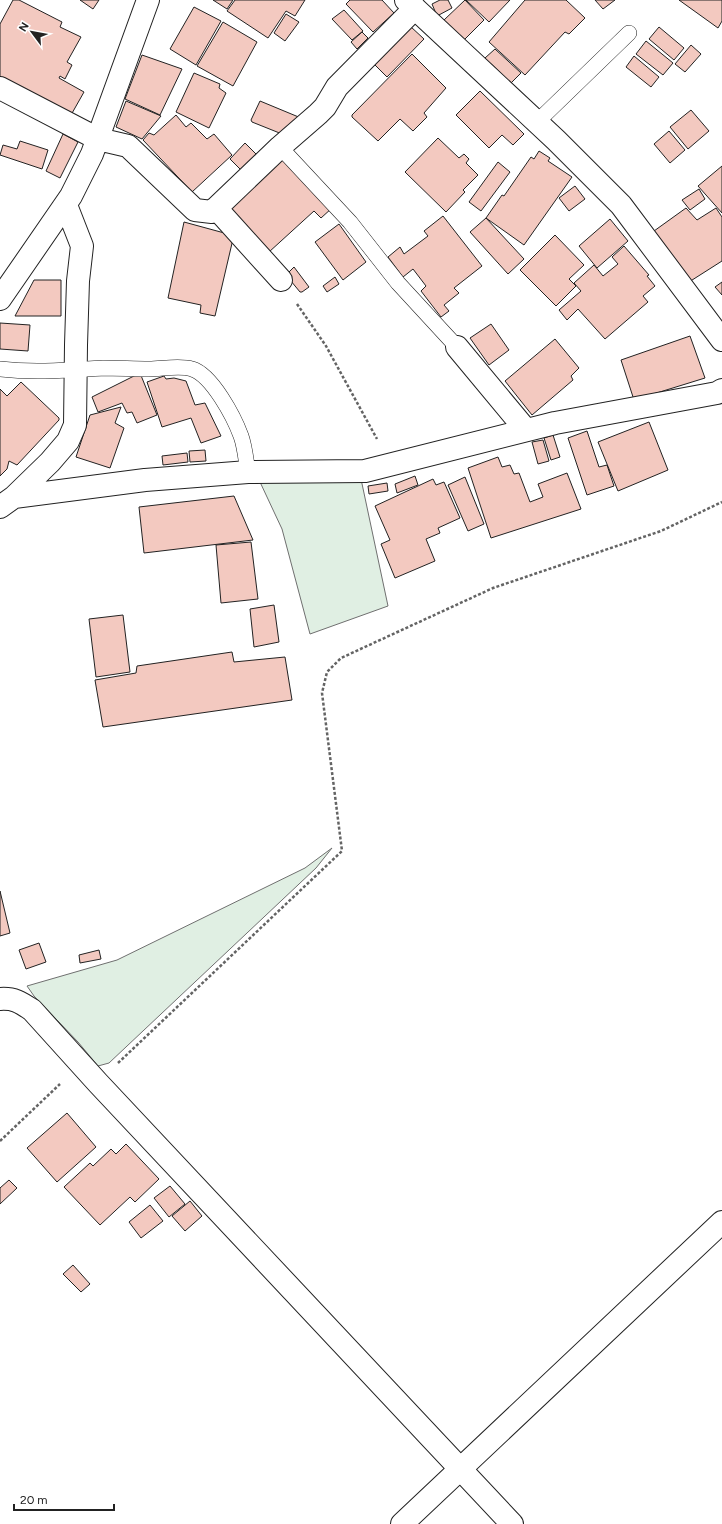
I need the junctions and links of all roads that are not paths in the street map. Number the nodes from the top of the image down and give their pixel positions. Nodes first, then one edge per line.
1 (148, 0) edge
2 (410, 4) edge
3 (629, 33) dead end
4 (0, 88) edge
5 (537, 122) junction
6 (98, 139) junction
7 (280, 146) junction
8 (66, 205) junction
9 (216, 208) junction
10 (281, 280) road end
11 (0, 299) edge
12 (722, 340) edge
13 (457, 347) joint
14 (0, 369) edge
15 (76, 371) junction
16 (722, 390) edge
17 (526, 430) junction
18 (248, 472) junction
19 (7, 502) edge
20 (0, 1000) edge
21 (722, 1222) edge
22 (461, 1469) junction
23 (402, 1524) edge
24 (512, 1524) edge

1 - 6 street
2 - 5 street
2 - 7 street
3 - 5 lane
4 - 6 street
5 - 12 street
6 - 8 street
6 - 9 street
7 - 9 street
7 - 13 lane
8 - 11 street
8 - 15 street
9 - 10 street
13 - 17 street
14 - 15 lane
15 - 18 lane
15 - 19 street
16 - 17 street
17 - 18 street
18 - 19 street
20 - 22 street
21 - 22 street
22 - 23 street
22 - 24 street

